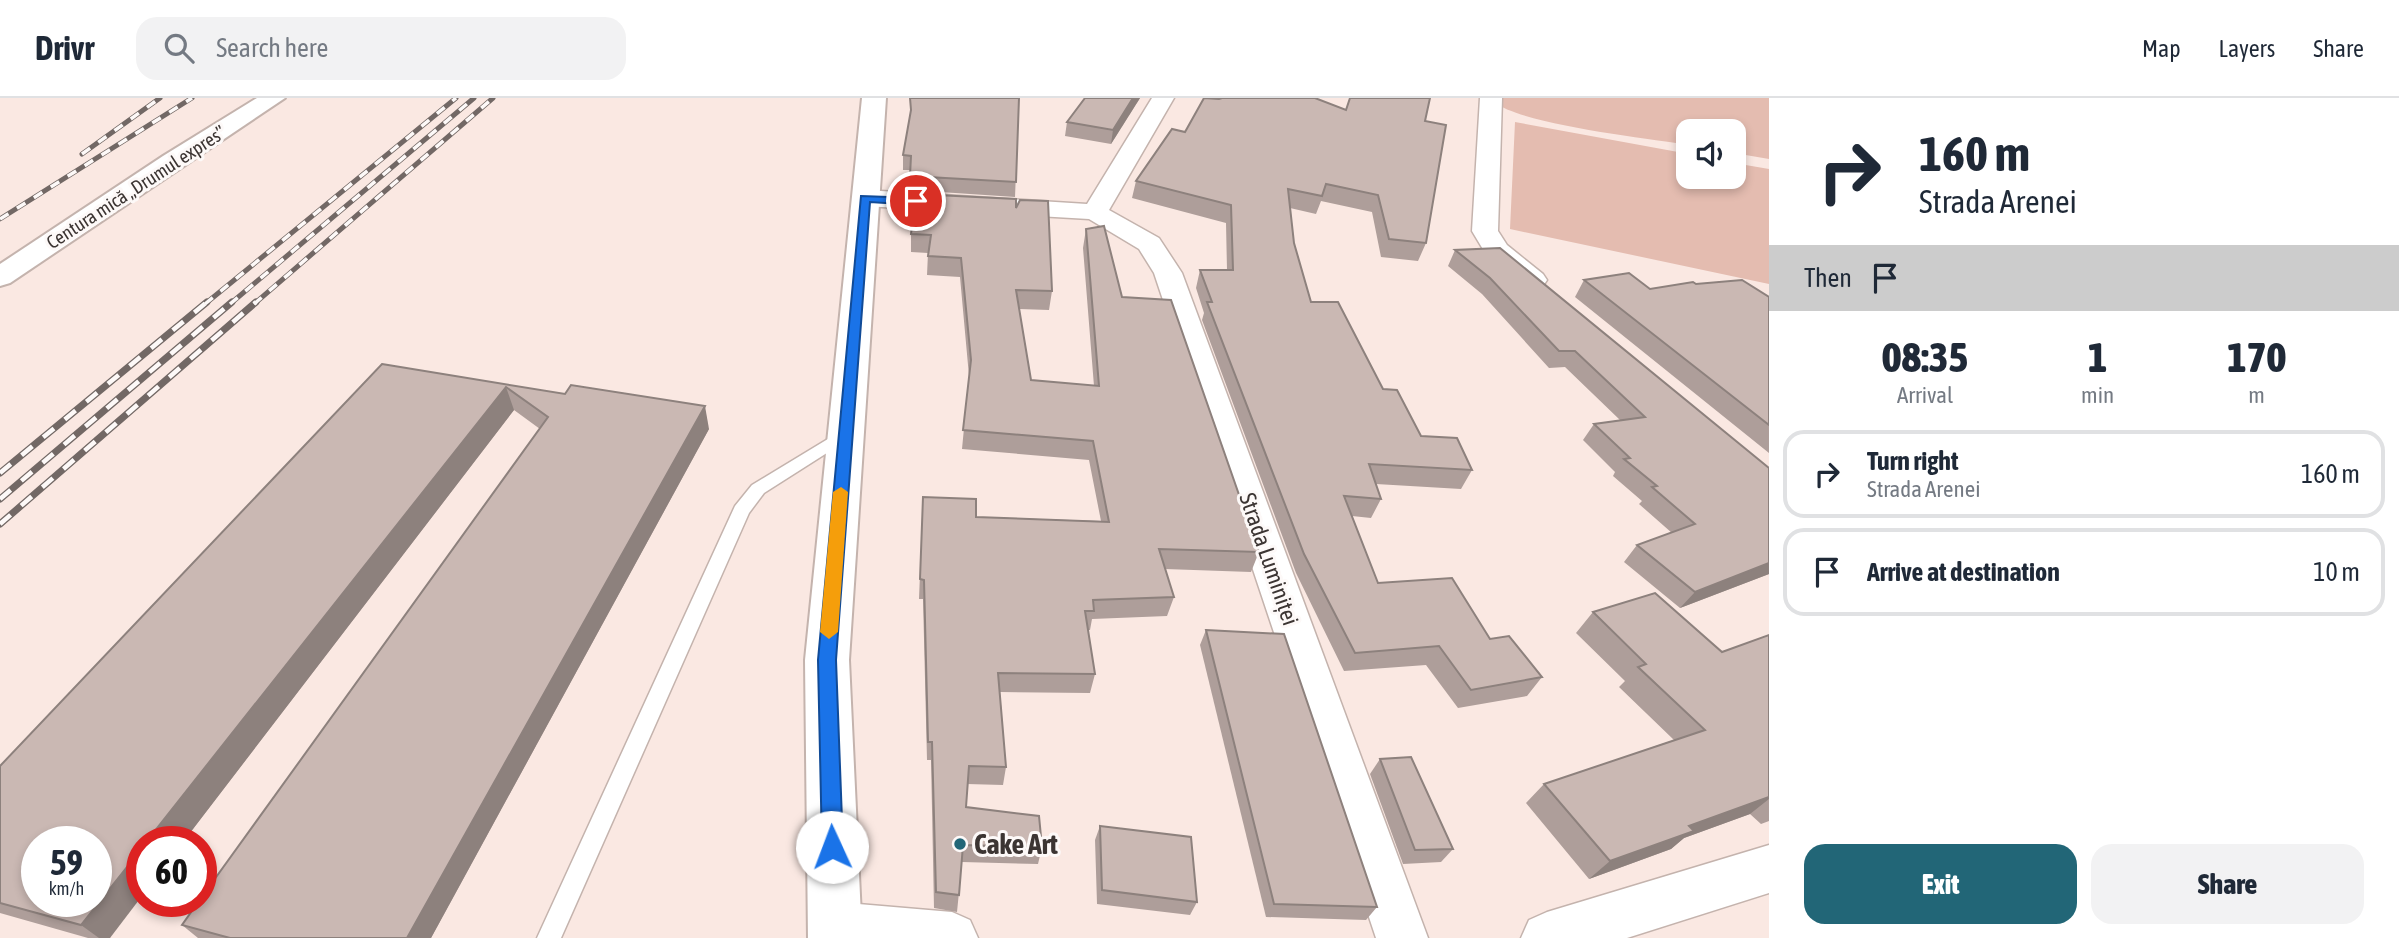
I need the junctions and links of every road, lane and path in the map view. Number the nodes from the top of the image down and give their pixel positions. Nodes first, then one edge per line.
1 (273, 98) edge
2 (874, 98) edge
3 (1163, 98) edge
4 (1491, 98) edge
5 (865, 198) junction
6 (1095, 212) junction
7 (0, 277) edge
8 (1560, 302) edge
9 (846, 433) junction
10 (1769, 869) edge
11 (835, 933) edge
12 (549, 938) edge
13 (952, 938) edge
14 (1402, 938) edge
15 (1547, 938) edge

1 - 7 main road, Centura mică „Drumul expres”
2 - 5 main road
3 - 6 street
4 - 8 street
5 - 6 street
5 - 9 main road
6 - 14 street, Strada Luminiței
9 - 11 main road
9 - 12 lane
10 - 15 street
11 - 13 street

